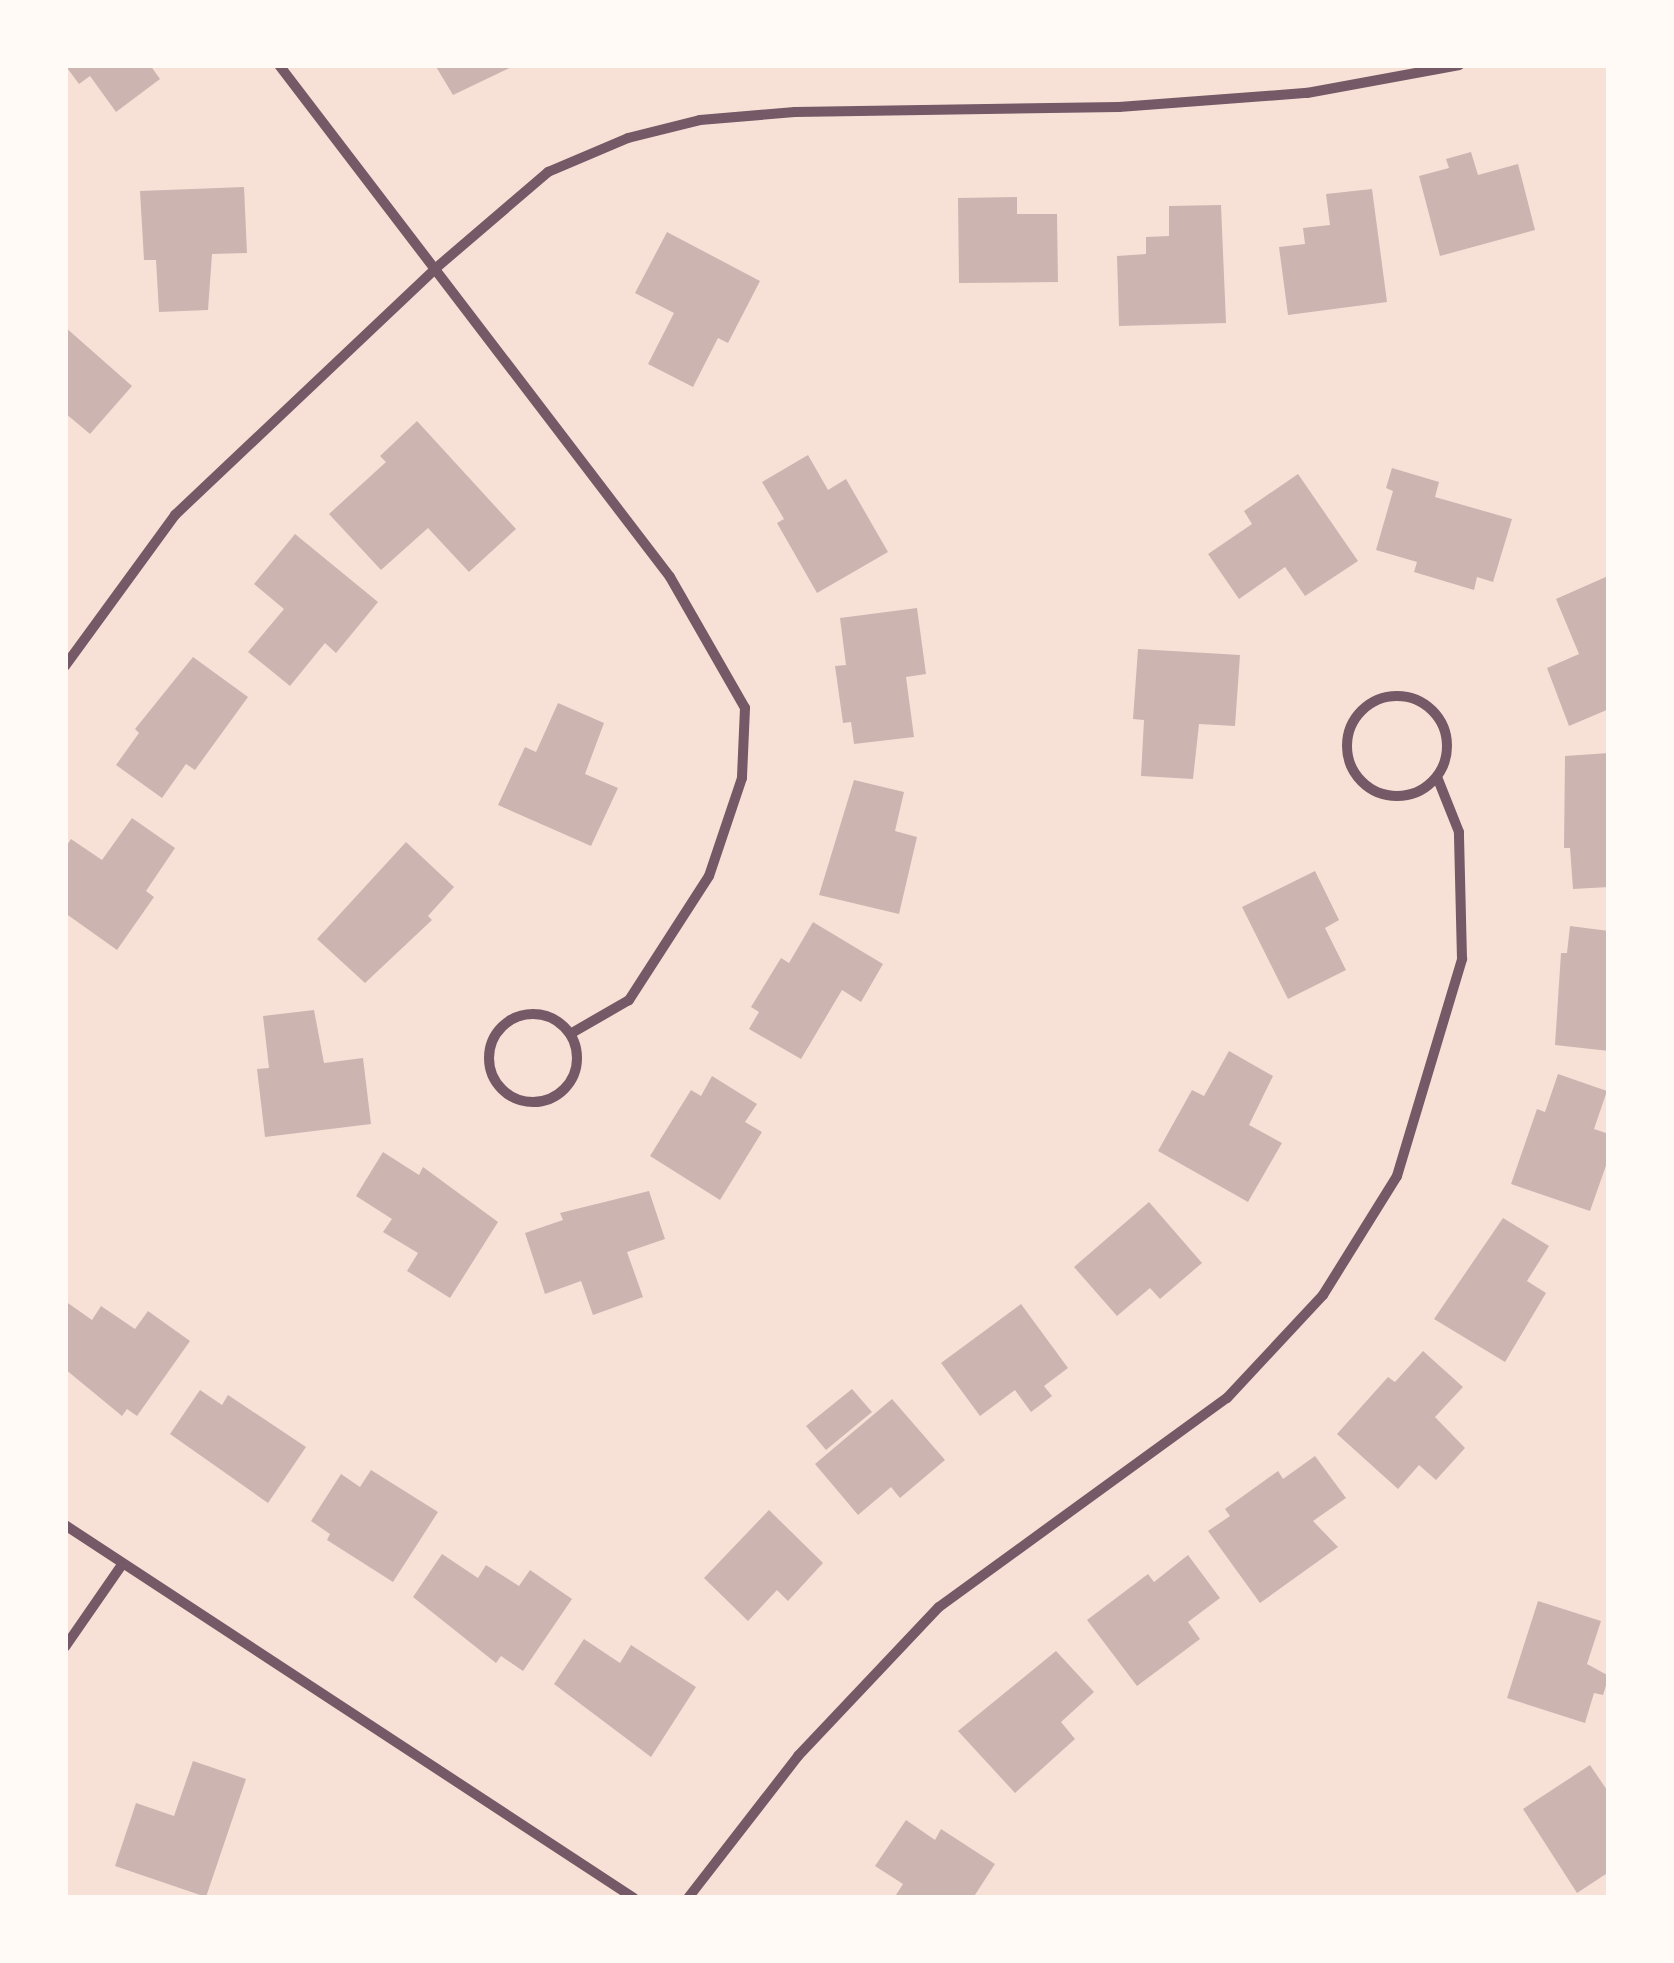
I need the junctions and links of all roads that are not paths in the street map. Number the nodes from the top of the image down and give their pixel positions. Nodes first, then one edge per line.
1 (279, 65) edge
2 (1459, 65) edge
3 (436, 268) junction
4 (65, 666) edge
5 (1436, 777) junction
6 (570, 1034) junction
7 (65, 1525) edge
8 (121, 1566) junction
9 (65, 1647) edge
10 (634, 1898) edge
11 (688, 1898) edge

1 - 3 street
2 - 3 street
3 - 4 street
3 - 6 street
5 - 5 street
5 - 11 street
6 - 6 street
7 - 8 street
8 - 9 street
8 - 10 street

